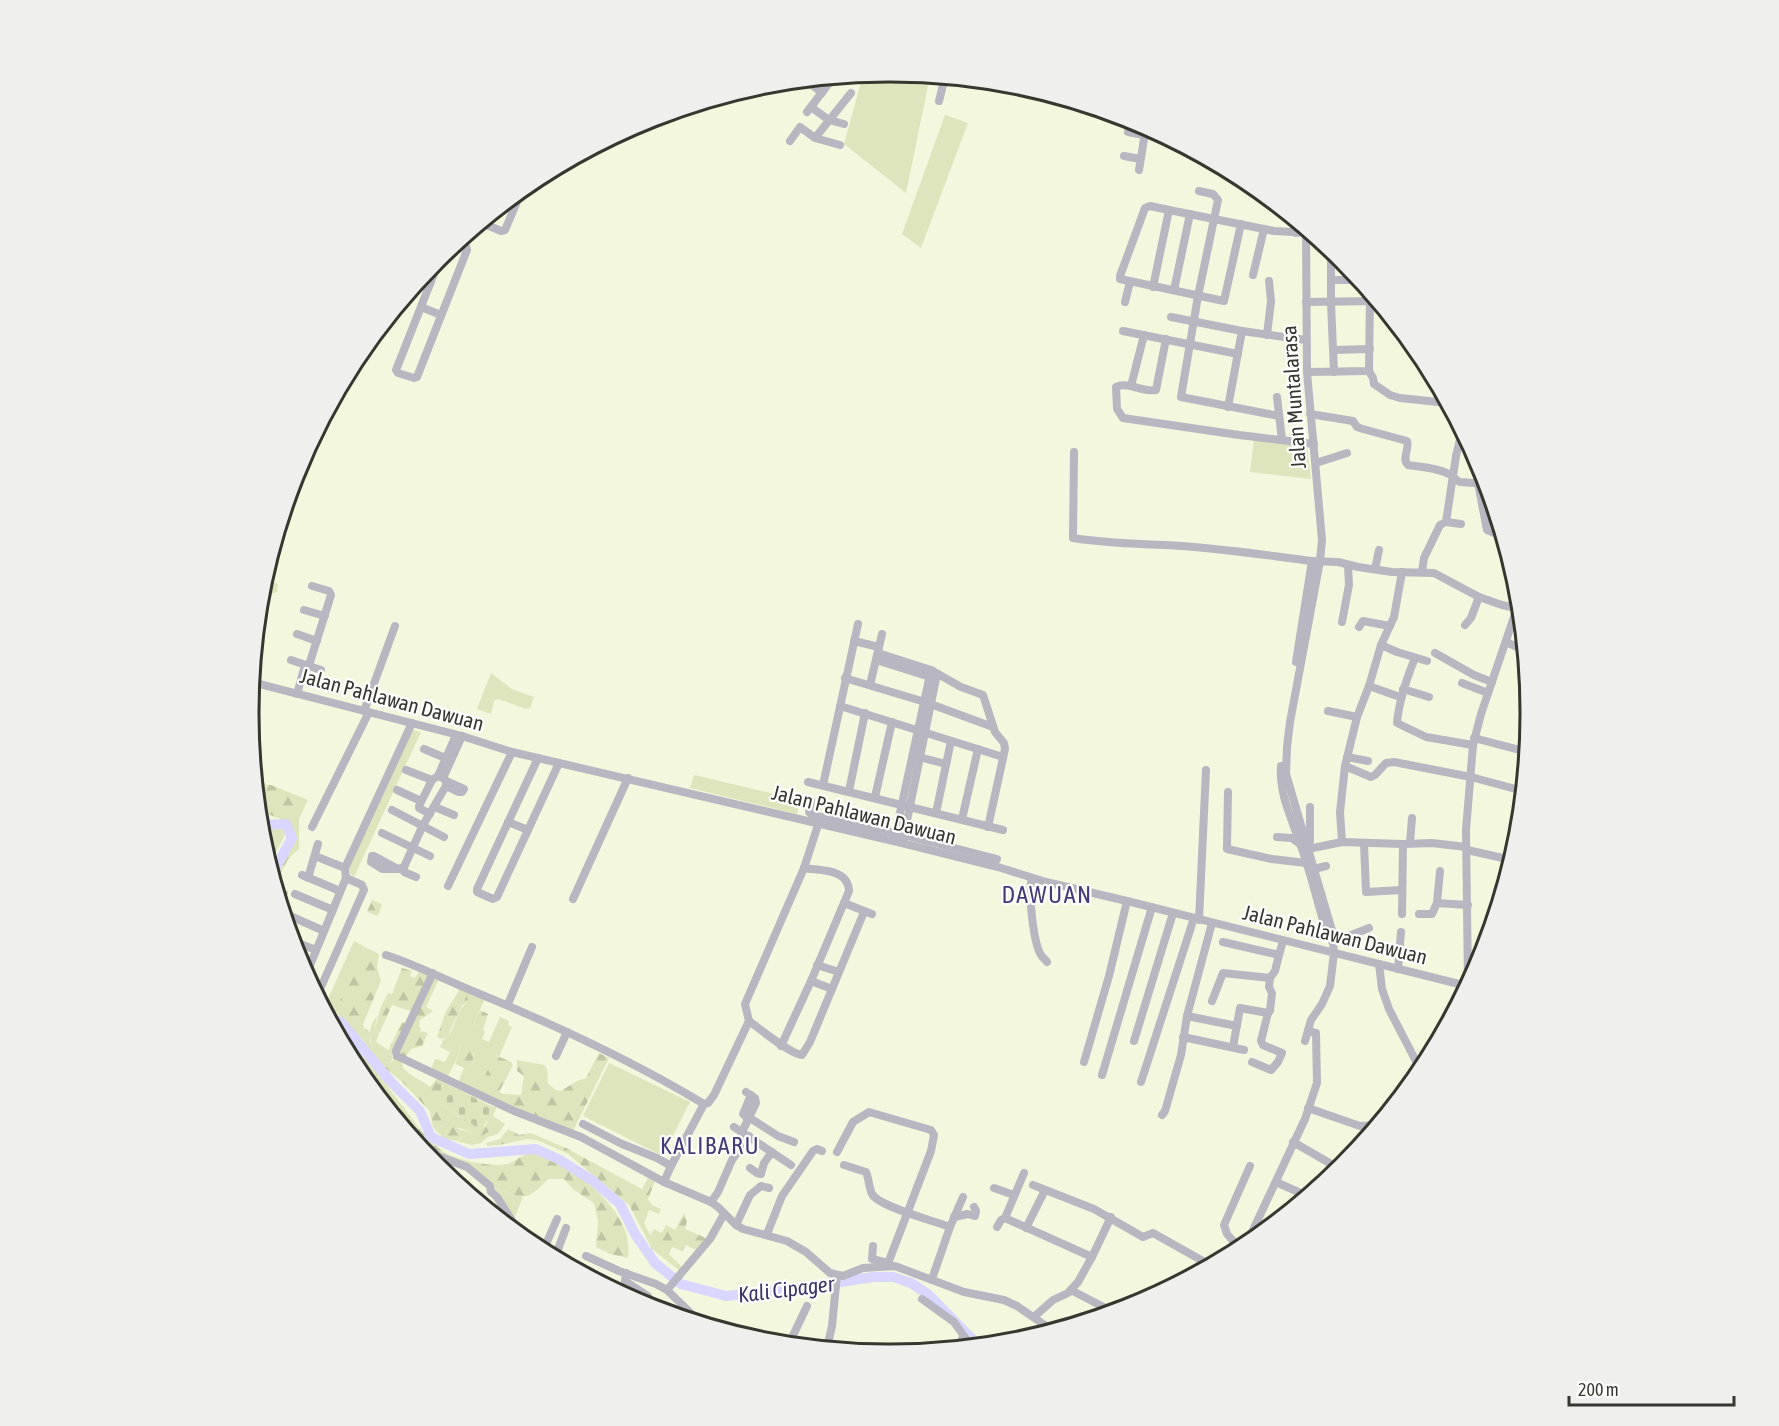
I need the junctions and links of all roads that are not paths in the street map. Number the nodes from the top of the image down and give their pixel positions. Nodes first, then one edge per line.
1 (943, 85) edge
2 (827, 86) edge
3 (815, 87) edge
4 (822, 93) junction
5 (851, 93) dead end
6 (939, 101) dead end
7 (829, 120) junction
8 (844, 124) dead end
9 (1128, 132) dead end
10 (1134, 132) edge
11 (1144, 136) edge
12 (815, 138) junction
13 (790, 141) dead end
14 (840, 145) dead end
15 (1124, 156) dead end
16 (1140, 159) junction
17 (1139, 170) dead end
18 (1199, 191) dead end
19 (515, 206) edge
20 (1169, 210) junction
21 (1190, 214) junction
22 (1214, 219) junction
23 (1240, 224) junction
24 (490, 226) edge
25 (1263, 229) junction
26 (1296, 231) edge
27 (1303, 238) edge
28 (466, 246) edge
29 (1333, 265) edge
30 (1253, 275) dead end
31 (432, 280) edge
32 (1332, 280) junction
33 (1348, 280) edge
34 (1269, 281) dead end
35 (1130, 282) junction
36 (1153, 287) junction
37 (1174, 290) junction
38 (1198, 296) junction
39 (1367, 301) edge
40 (1125, 302) dead end
41 (1306, 302) junction
42 (1331, 303) junction
43 (421, 307) junction
44 (1373, 308) edge
45 (441, 315) junction
46 (1171, 317) dead end
47 (1194, 321) junction
48 (1123, 331) dead end
49 (1242, 331) junction
50 (1144, 335) junction
51 (1267, 335) junction
52 (1166, 339) junction
53 (1303, 340) junction
54 (1190, 344) junction
55 (1370, 349) junction
56 (1334, 350) junction
57 (1238, 354) junction
58 (1370, 370) junction
59 (1307, 372) junction
60 (1334, 372) junction
61 (1131, 386) junction
62 (1277, 397) dead end
63 (1438, 402) edge
64 (1228, 407) junction
65 (1310, 414) junction
66 (1279, 416) junction
67 (1282, 440) junction
68 (1459, 443) edge
69 (1312, 444) junction
70 (1074, 452) dead end
71 (1347, 453) dead end
72 (1316, 463) junction
73 (1454, 477) junction
74 (1476, 483) edge
75 (1485, 505) edge
76 (1446, 522) junction
77 (1461, 524) dead end
78 (1494, 533) edge
79 (1378, 550) dead end
80 (1316, 561) junction
81 (1348, 565) junction
82 (1375, 569) junction
83 (1402, 572) junction
84 (1422, 572) junction
85 (312, 586) dead end
86 (1479, 597) junction
87 (1511, 606) edge
88 (304, 610) dead end
89 (325, 616) junction
90 (1513, 621) edge
91 (1342, 622) dead end
92 (858, 624) dead end
93 (1465, 625) dead end
94 (395, 626) dead end
95 (1390, 626) junction
96 (1359, 627) dead end
97 (297, 634) dead end
98 (882, 634) dead end
99 (317, 641) junction
100 (854, 641) junction
101 (1506, 642) junction
102 (1381, 645) junction
103 (1517, 647) edge
104 (878, 653) junction
105 (1435, 653) dead end
106 (1415, 658) junction
107 (291, 660) dead end
108 (1427, 660) dead end
109 (306, 666) junction
110 (321, 670) dead end
111 (933, 674) junction
112 (845, 678) junction
113 (1492, 682) junction
114 (1462, 683) dead end
115 (260, 684) edge
116 (870, 685) junction
117 (1369, 686) junction
118 (1403, 689) junction
119 (1488, 693) junction
120 (297, 694) junction
121 (1400, 697) junction
122 (1429, 697) dead end
123 (928, 702) junction
124 (840, 706) junction
125 (367, 711) junction
126 (1328, 711) dead end
127 (865, 713) junction
128 (1357, 717) junction
129 (892, 722) junction
130 (412, 723) junction
131 (993, 727) junction
132 (922, 731) junction
133 (459, 736) junction
134 (951, 741) junction
135 (1474, 742) junction
136 (424, 749) dead end
137 (978, 749) junction
138 (1519, 751) edge
139 (513, 752) junction
140 (919, 757) junction
141 (1003, 757) junction
142 (1347, 757) junction
143 (538, 758) junction
144 (449, 759) junction
145 (1368, 761) dead end
146 (560, 763) junction
147 (946, 764) junction
148 (1345, 766) junction
149 (406, 770) dead end
150 (1206, 770) dead end
151 (1471, 777) junction
152 (628, 778) junction
153 (441, 780) junction
154 (808, 782) dead end
155 (823, 785) junction
156 (398, 789) dead end
157 (1516, 790) edge
158 (849, 791) junction
159 (1228, 792) dead end
160 (875, 797) junction
161 (421, 801) junction
162 (811, 801) dead end
163 (906, 806) junction
164 (1310, 807) dead end
165 (392, 810) dead end
166 (433, 810) junction
167 (936, 813) junction
168 (454, 815) dead end
169 (1412, 818) dead end
170 (962, 819) junction
171 (508, 822) junction
172 (819, 822) junction
173 (423, 825) junction
174 (312, 827) dead end
175 (988, 827) junction
176 (1003, 830) dead end
177 (528, 831) junction
178 (382, 833) dead end
179 (444, 837) dead end
180 (1277, 837) dead end
181 (899, 838) junction
182 (1342, 842) junction
183 (1364, 843) junction
184 (318, 844) dead end
185 (1406, 844) junction
186 (413, 848) junction
187 (1307, 848) junction
188 (1467, 848) junction
189 (315, 856) junction
190 (430, 856) dead end
191 (1503, 858) edge
192 (998, 859) dead end
193 (1326, 866) dead end
194 (345, 868) junction
195 (804, 868) junction
196 (1310, 868) junction
197 (1440, 872) dead end
198 (416, 877) dead end
199 (346, 878) junction
200 (1032, 878) junction
201 (448, 885) dead end
202 (1402, 890) junction
203 (340, 891) junction
204 (295, 894) dead end
205 (573, 898) dead end
206 (1127, 901) junction
207 (844, 903) junction
208 (1437, 903) junction
209 (1468, 905) junction
210 (1152, 907) junction
211 (333, 910) junction
212 (1173, 913) junction
213 (1402, 914) dead end
214 (1419, 914) dead end
215 (292, 917) edge
216 (1198, 917) junction
217 (1212, 923) junction
218 (1369, 928) dead end
219 (324, 931) junction
220 (1401, 932) dead end
221 (1283, 941) junction
222 (1223, 942) dead end
223 (303, 945) edge
224 (1334, 945) junction
225 (532, 947) dead end
226 (316, 950) junction
227 (386, 955) dead end
228 (1279, 955) junction
229 (310, 961) edge
230 (1469, 961) edge
231 (1047, 962) dead end
232 (1378, 964) junction
233 (817, 965) junction
234 (1398, 969) junction
235 (839, 972) junction
236 (433, 973) junction
237 (1270, 978) junction
238 (1461, 978) edge
239 (811, 981) junction
240 (321, 986) edge
241 (832, 988) junction
242 (1212, 1001) dead end
243 (508, 1004) junction
244 (1268, 1013) junction
245 (1188, 1016) junction
246 (749, 1021) junction
247 (1237, 1026) junction
248 (1308, 1031) junction
249 (567, 1032) junction
250 (1183, 1037) junction
251 (1134, 1041) dead end
252 (1305, 1041) dead end
253 (781, 1046) junction
254 (1233, 1047) junction
255 (1244, 1050) dead end
256 (556, 1056) dead end
257 (1416, 1060) edge
258 (1084, 1062) dead end
259 (1252, 1062) dead end
260 (1102, 1076) dead end
261 (1141, 1082) dead end
262 (749, 1094) dead end
263 (704, 1104) junction
264 (1308, 1108) junction
265 (1162, 1115) dead end
266 (749, 1119) junction
267 (584, 1124) dead end
268 (1367, 1126) edge
269 (734, 1127) dead end
270 (745, 1134) junction
271 (778, 1136) junction
272 (794, 1142) dead end
273 (1293, 1142) junction
274 (771, 1151) junction
275 (822, 1151) dead end
276 (837, 1152) dead end
277 (443, 1158) edge
278 (1330, 1163) edge
279 (791, 1165) dead end
280 (844, 1165) dead end
281 (670, 1166) junction
282 (1250, 1166) dead end
283 (750, 1168) dead end
284 (1024, 1173) dead end
285 (664, 1182) junction
286 (1276, 1182) junction
287 (1033, 1185) dead end
288 (769, 1188) dead end
289 (994, 1188) dead end
290 (1045, 1190) junction
291 (1298, 1193) edge
292 (1014, 1195) junction
293 (963, 1197) dead end
294 (711, 1202) junction
295 (974, 1207) dead end
296 (907, 1213) junction
297 (724, 1214) junction
298 (508, 1215) edge
299 (954, 1217) junction
300 (1111, 1217) junction
301 (1005, 1218) junction
302 (557, 1219) dead end
303 (1257, 1224) edge
304 (736, 1225) junction
305 (950, 1227) junction
306 (997, 1227) dead end
307 (566, 1228) dead end
308 (1026, 1228) junction
309 (767, 1234) junction
310 (1233, 1241) edge
311 (547, 1242) edge
312 (873, 1246) dead end
313 (558, 1249) edge
314 (586, 1256) dead end
315 (1092, 1257) junction
316 (1202, 1261) edge
317 (887, 1264) junction
318 (626, 1273) junction
319 (837, 1277) junction
320 (932, 1279) junction
321 (669, 1288) junction
322 (1071, 1290) junction
323 (648, 1296) edge
324 (922, 1299) dead end
325 (807, 1306) dead end
326 (1102, 1306) edge
327 (690, 1311) edge
328 (1034, 1317) junction
329 (1044, 1324) edge
330 (793, 1336) edge
331 (964, 1336) junction
332 (962, 1339) edge
333 (966, 1339) edge
334 (828, 1340) edge

1 - 6 street
2 - 4 street
3 - 4 street
4 - 7 street
5 - 7 street
7 - 8 street
7 - 12 street
9 - 10 street
11 - 16 street
12 - 13 street
12 - 14 street
15 - 16 street
16 - 17 street
18 - 22 street
19 - 24 street
20 - 21 street
20 - 35 street
20 - 36 street
21 - 22 street
21 - 37 street
22 - 23 street
22 - 38 street
23 - 25 street
23 - 38 street
25 - 26 street
25 - 30 street
27 - 41 street, Jalan Muntalarasa
28 - 45 street
29 - 32 street
31 - 43 street
32 - 33 street
32 - 42 street
34 - 51 street
35 - 36 street
35 - 40 street
36 - 37 street
37 - 38 street
38 - 47 street
39 - 42 street
41 - 42 street
41 - 53 street, Jalan Muntalarasa
42 - 56 street
43 - 45 street
43 - 45 street
44 - 55 street
46 - 47 street
47 - 49 street
47 - 54 street
48 - 50 street
49 - 51 street
49 - 57 street
50 - 52 street
50 - 61 street
51 - 53 street
52 - 54 street
52 - 61 street
53 - 59 street, Jalan Muntalarasa
54 - 57 street
54 - 64 street
55 - 56 street
55 - 58 street
56 - 60 street
57 - 64 street
58 - 60 street
58 - 63 street
59 - 60 street
59 - 65 street, Jalan Muntalarasa
61 - 67 street
62 - 66 street
64 - 66 street
65 - 69 street, Jalan Muntalarasa
65 - 73 street
66 - 67 street
67 - 69 street
68 - 73 street
69 - 72 street, Jalan Muntalarasa
70 - 80 street
71 - 72 street
72 - 80 street, Jalan Muntalarasa
73 - 74 street
73 - 76 street
75 - 78 street
76 - 77 street
76 - 84 street
79 - 82 street
80 - 81 street
80 - 187 street, Jalan Muntalarasa
81 - 82 street
81 - 91 street
82 - 83 street
83 - 84 street
83 - 95 street
84 - 86 street
85 - 89 street
86 - 87 street
86 - 93 street
88 - 89 street
89 - 99 street
90 - 101 street
92 - 100 street
94 - 125 street
95 - 96 street
95 - 102 street
97 - 99 street
98 - 104 street
99 - 109 street
100 - 104 street
100 - 112 street
101 - 103 street
101 - 113 street
102 - 106 street
102 - 117 street
104 - 111 street
104 - 116 street
105 - 113 street
106 - 108 street
106 - 118 street
107 - 109 street
109 - 110 street
109 - 120 street
111 - 123 street
111 - 131 street
112 - 116 street
112 - 124 street
113 - 119 street
114 - 119 street
115 - 120 street, Jalan Pahlawan Dawuan
116 - 123 street
117 - 121 street
117 - 128 street
118 - 121 street
118 - 122 street
119 - 135 street
120 - 125 street, Jalan Pahlawan Dawuan
121 - 135 street
123 - 131 street
123 - 132 street
124 - 127 street
124 - 155 street
125 - 130 street, Jalan Pahlawan Dawuan
125 - 174 street
126 - 128 street
127 - 129 street
127 - 158 street
128 - 142 street
129 - 132 street
129 - 160 street
130 - 133 street, Jalan Pahlawan Dawuan
130 - 194 street
131 - 141 street
132 - 134 street
132 - 140 street
132 - 163 street
133 - 139 street, Jalan Pahlawan Dawuan
133 - 144 street
134 - 137 street
134 - 147 street
135 - 138 street
135 - 151 street
136 - 144 street
137 - 141 street
137 - 170 street
139 - 143 street, Jalan Pahlawan Dawuan
139 - 201 street
140 - 147 street
140 - 163 street
141 - 175 street
142 - 145 street
142 - 148 street
143 - 146 street, Jalan Pahlawan Dawuan
143 - 171 street
144 - 153 street
146 - 152 street, Jalan Pahlawan Dawuan
146 - 177 street
147 - 167 street
148 - 151 street
148 - 182 street
149 - 153 street
150 - 216 street
151 - 157 street
151 - 188 street
152 - 172 street, Jalan Pahlawan Dawuan
152 - 205 street
153 - 161 street
153 - 166 street
154 - 155 street
155 - 158 street
156 - 161 street
158 - 160 street
159 - 196 street
160 - 163 street
161 - 166 street
162 - 181 street
163 - 167 street
163 - 181 street
164 - 187 street
165 - 173 street
166 - 168 street
166 - 173 street
167 - 170 street
169 - 185 street
170 - 175 street
171 - 177 street
171 - 177 street
172 - 181 street, Jalan Pahlawan Dawuan
172 - 195 street
173 - 179 street
173 - 186 street
175 - 176 street
178 - 186 street
180 - 187 street
181 - 192 street
181 - 200 street, Jalan Pahlawan Dawuan
182 - 183 street
182 - 187 street
183 - 185 street
183 - 202 street
184 - 189 street
185 - 188 street
185 - 202 street
186 - 190 street
186 - 198 street
187 - 196 street
188 - 191 street
188 - 209 street
189 - 194 street
189 - 203 street
193 - 196 street
194 - 199 street
195 - 207 street
195 - 246 street
196 - 224 street
197 - 208 street
199 - 203 street
199 - 240 street
200 - 206 street, Jalan Pahlawan Dawuan
200 - 231 street
202 - 213 street
203 - 211 street
204 - 211 street
206 - 210 street, Jalan Pahlawan Dawuan
206 - 258 street
207 - 233 street
207 - 235 street
208 - 209 street
208 - 214 street
209 - 230 street
210 - 212 street, Jalan Pahlawan Dawuan
210 - 260 street
211 - 219 street
212 - 216 street, Jalan Pahlawan Dawuan
212 - 251 street
215 - 219 street
216 - 217 street, Jalan Pahlawan Dawuan
216 - 261 street
217 - 221 street, Jalan Pahlawan Dawuan
217 - 245 street
218 - 224 street
219 - 226 street
220 - 234 street
221 - 224 street, Jalan Pahlawan Dawuan
221 - 228 street
222 - 228 street
223 - 226 street
224 - 232 street, Jalan Pahlawan Dawuan
224 - 248 street
225 - 243 street
226 - 229 street
227 - 236 street
228 - 237 street
232 - 234 street, Jalan Pahlawan Dawuan
232 - 257 street
233 - 235 street
233 - 239 street
234 - 238 street, Jalan Pahlawan Dawuan
235 - 241 street
236 - 243 street
236 - 285 street
237 - 242 street
237 - 244 street
239 - 241 street
239 - 253 street
241 - 253 street
243 - 249 street
244 - 247 street
244 - 259 street
245 - 247 street
245 - 250 street
246 - 253 street
246 - 263 street
247 - 254 street
248 - 252 street
248 - 264 street
249 - 256 street
249 - 263 street
250 - 254 street
250 - 265 street
254 - 255 street
262 - 266 street
263 - 281 street
264 - 268 street
264 - 273 street
266 - 270 street
266 - 271 street
267 - 281 street
269 - 270 street
270 - 274 street
270 - 294 street
271 - 272 street
271 - 274 street
273 - 278 street
273 - 286 street
274 - 279 street
274 - 283 street
275 - 309 street
276 - 296 street
277 - 298 street
280 - 296 street
281 - 285 street
282 - 310 street
284 - 292 street
285 - 294 street
286 - 291 street
286 - 303 street
287 - 290 street
288 - 304 street
289 - 292 street
290 - 300 street
290 - 308 street
292 - 301 street
293 - 299 street
294 - 297 street
295 - 299 street
296 - 305 street
296 - 317 street
297 - 304 street
297 - 321 street
299 - 305 street
300 - 315 street
300 - 316 street
301 - 306 street
301 - 308 street
302 - 311 street
304 - 309 street
305 - 320 street
307 - 313 street
308 - 315 street
309 - 319 street
312 - 317 street
314 - 318 street
315 - 322 street
317 - 319 street
317 - 320 street
318 - 321 street
318 - 323 street
319 - 334 street
320 - 328 street
321 - 327 street
322 - 326 street
322 - 328 street
324 - 331 street
325 - 330 street
328 - 329 street
331 - 332 street
331 - 333 street

